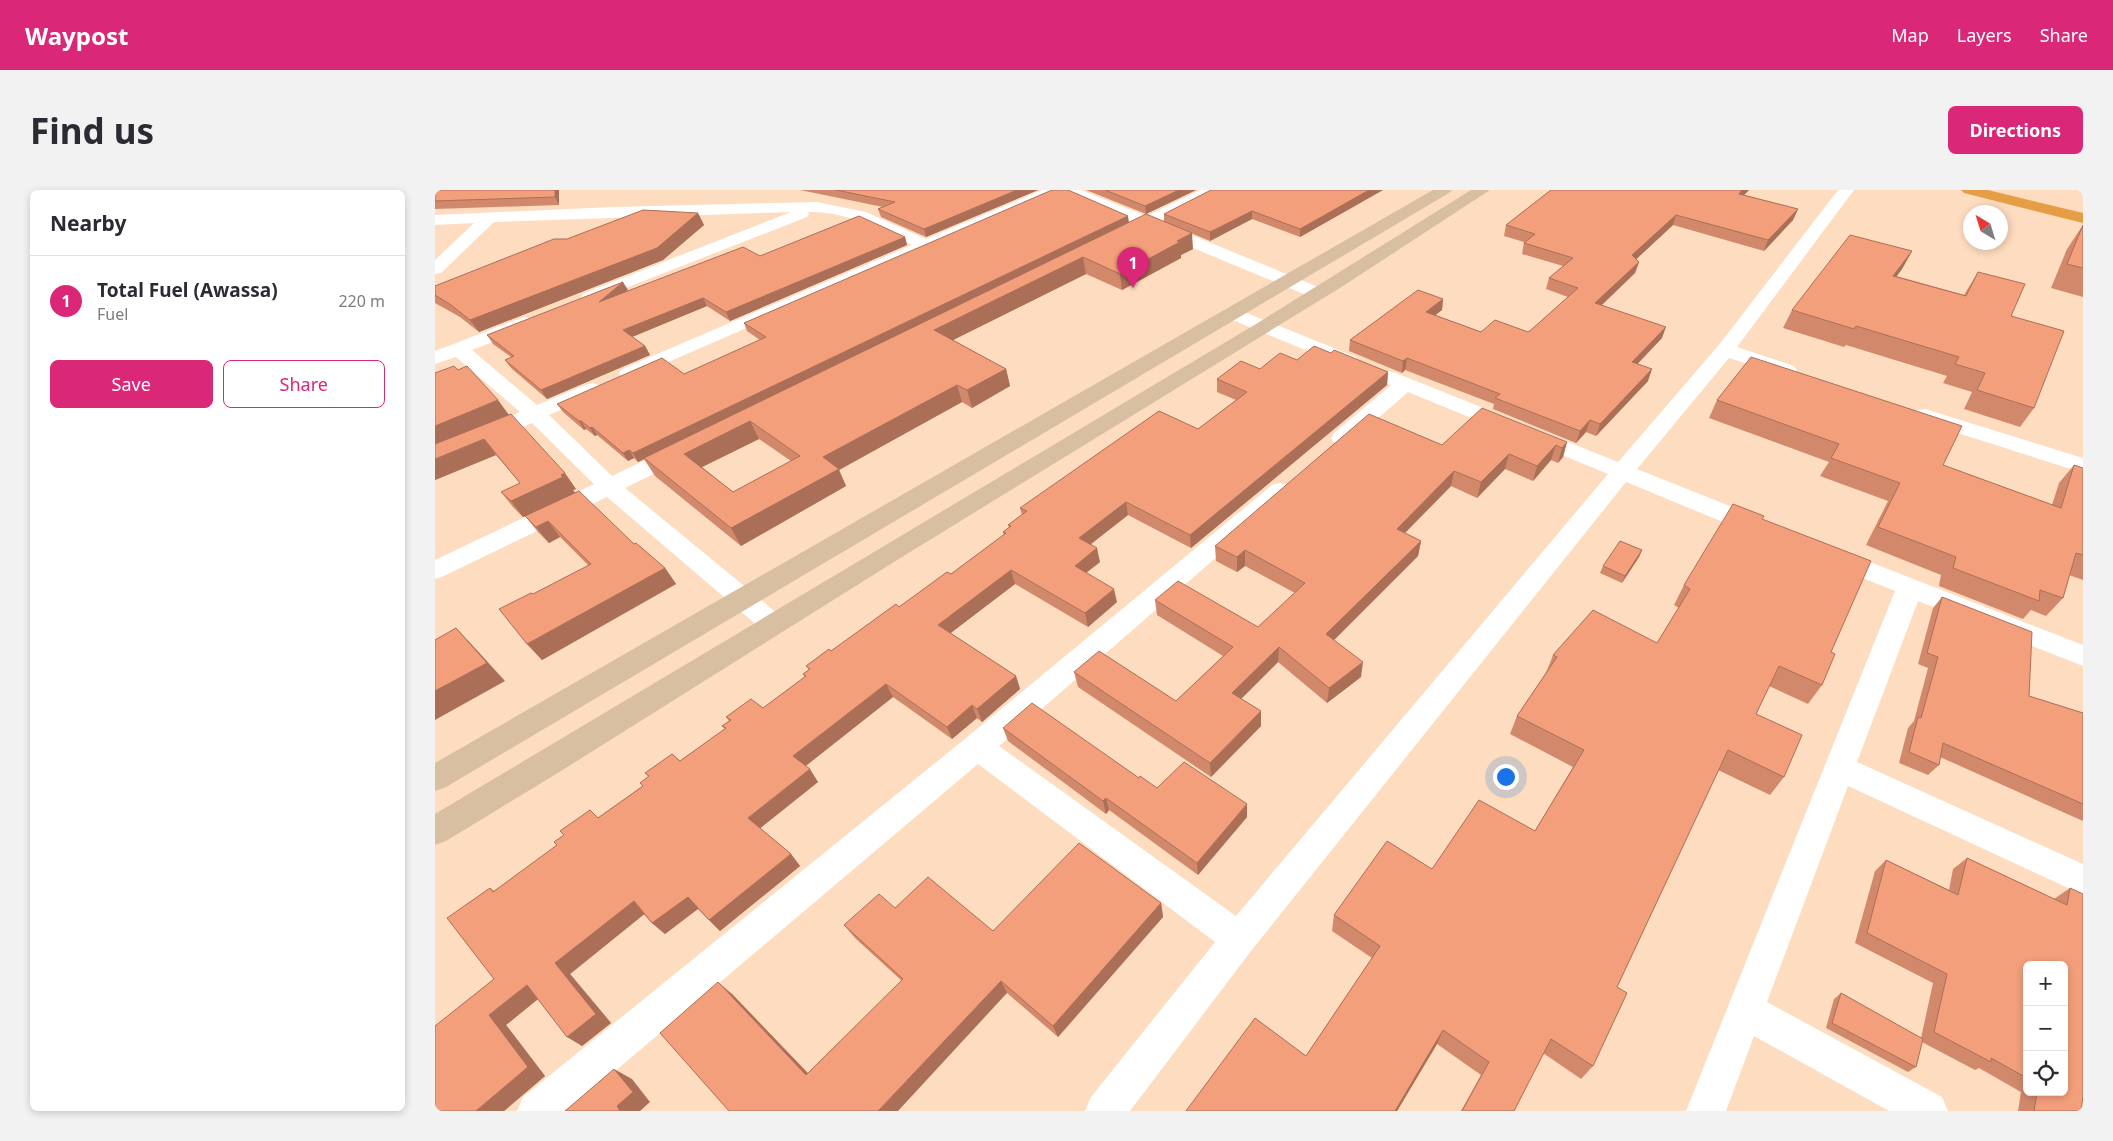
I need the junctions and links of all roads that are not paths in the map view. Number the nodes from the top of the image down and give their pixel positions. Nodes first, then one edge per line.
1 (1055, 190) edge
2 (1068, 190) edge
3 (1212, 190) edge
4 (1444, 190) edge
5 (1482, 190) edge
6 (1846, 190) edge
7 (1969, 190) edge
8 (2022, 190) edge
9 (625, 197) dead end
10 (2083, 204) edge
11 (817, 207) junction
12 (612, 212) junction
13 (489, 218) junction
14 (2083, 218) edge
15 (435, 220) edge
16 (1145, 223) junction
17 (924, 245) junction
18 (1101, 245) edge
19 (435, 270) edge
20 (1289, 281) junction
21 (1317, 293) junction
22 (578, 302) edge
23 (1232, 313) junction
24 (541, 316) edge
25 (1265, 326) junction
26 (459, 349) junction
27 (1725, 350) junction
28 (435, 358) edge
29 (1810, 378) edge
30 (1405, 384) junction
31 (1904, 408) edge
32 (535, 414) junction
33 (699, 443) edge
34 (1323, 454) edge
35 (435, 457) edge
36 (2083, 466) edge
37 (1622, 472) junction
38 (1300, 473) edge
39 (610, 487) junction
40 (1780, 535) edge
41 (1817, 550) edge
42 (435, 570) edge
43 (1910, 587) junction
44 (742, 598) junction
45 (774, 625) junction
46 (2083, 656) edge
47 (977, 747) junction
48 (1839, 768) junction
49 (435, 778) edge
50 (435, 831) edge
51 (2083, 880) edge
52 (1239, 939) junction
53 (1745, 1010) junction
54 (537, 1111) edge
55 (1105, 1111) edge
56 (1706, 1111) edge
57 (1928, 1111) edge

1 - 17 street
2 - 16 street
3 - 16 street
4 - 20 main road
5 - 21 main road
6 - 27 street
7 - 14 highway
8 - 10 highway
9 - 12 street
11 - 12 street
11 - 17 street
11 - 22 street
12 - 13 street
13 - 15 street
13 - 19 street
16 - 18 street
16 - 20 street
17 - 32 street
20 - 21 street
20 - 23 main road
21 - 25 main road
23 - 25 street
23 - 44 main road
24 - 26 street
25 - 30 street
25 - 45 main road
26 - 28 street
26 - 32 street
27 - 29 street
27 - 37 street
30 - 34 street
30 - 37 street
31 - 36 street
32 - 35 street
32 - 39 street
33 - 39 street
37 - 40 street
37 - 52 street
38 - 47 street
39 - 42 street
39 - 44 street
41 - 43 street
43 - 46 street
43 - 48 street
44 - 45 street
44 - 49 main road
45 - 50 main road
47 - 52 street
47 - 54 street
48 - 51 street
48 - 53 street
52 - 55 street
53 - 56 street
53 - 57 street

